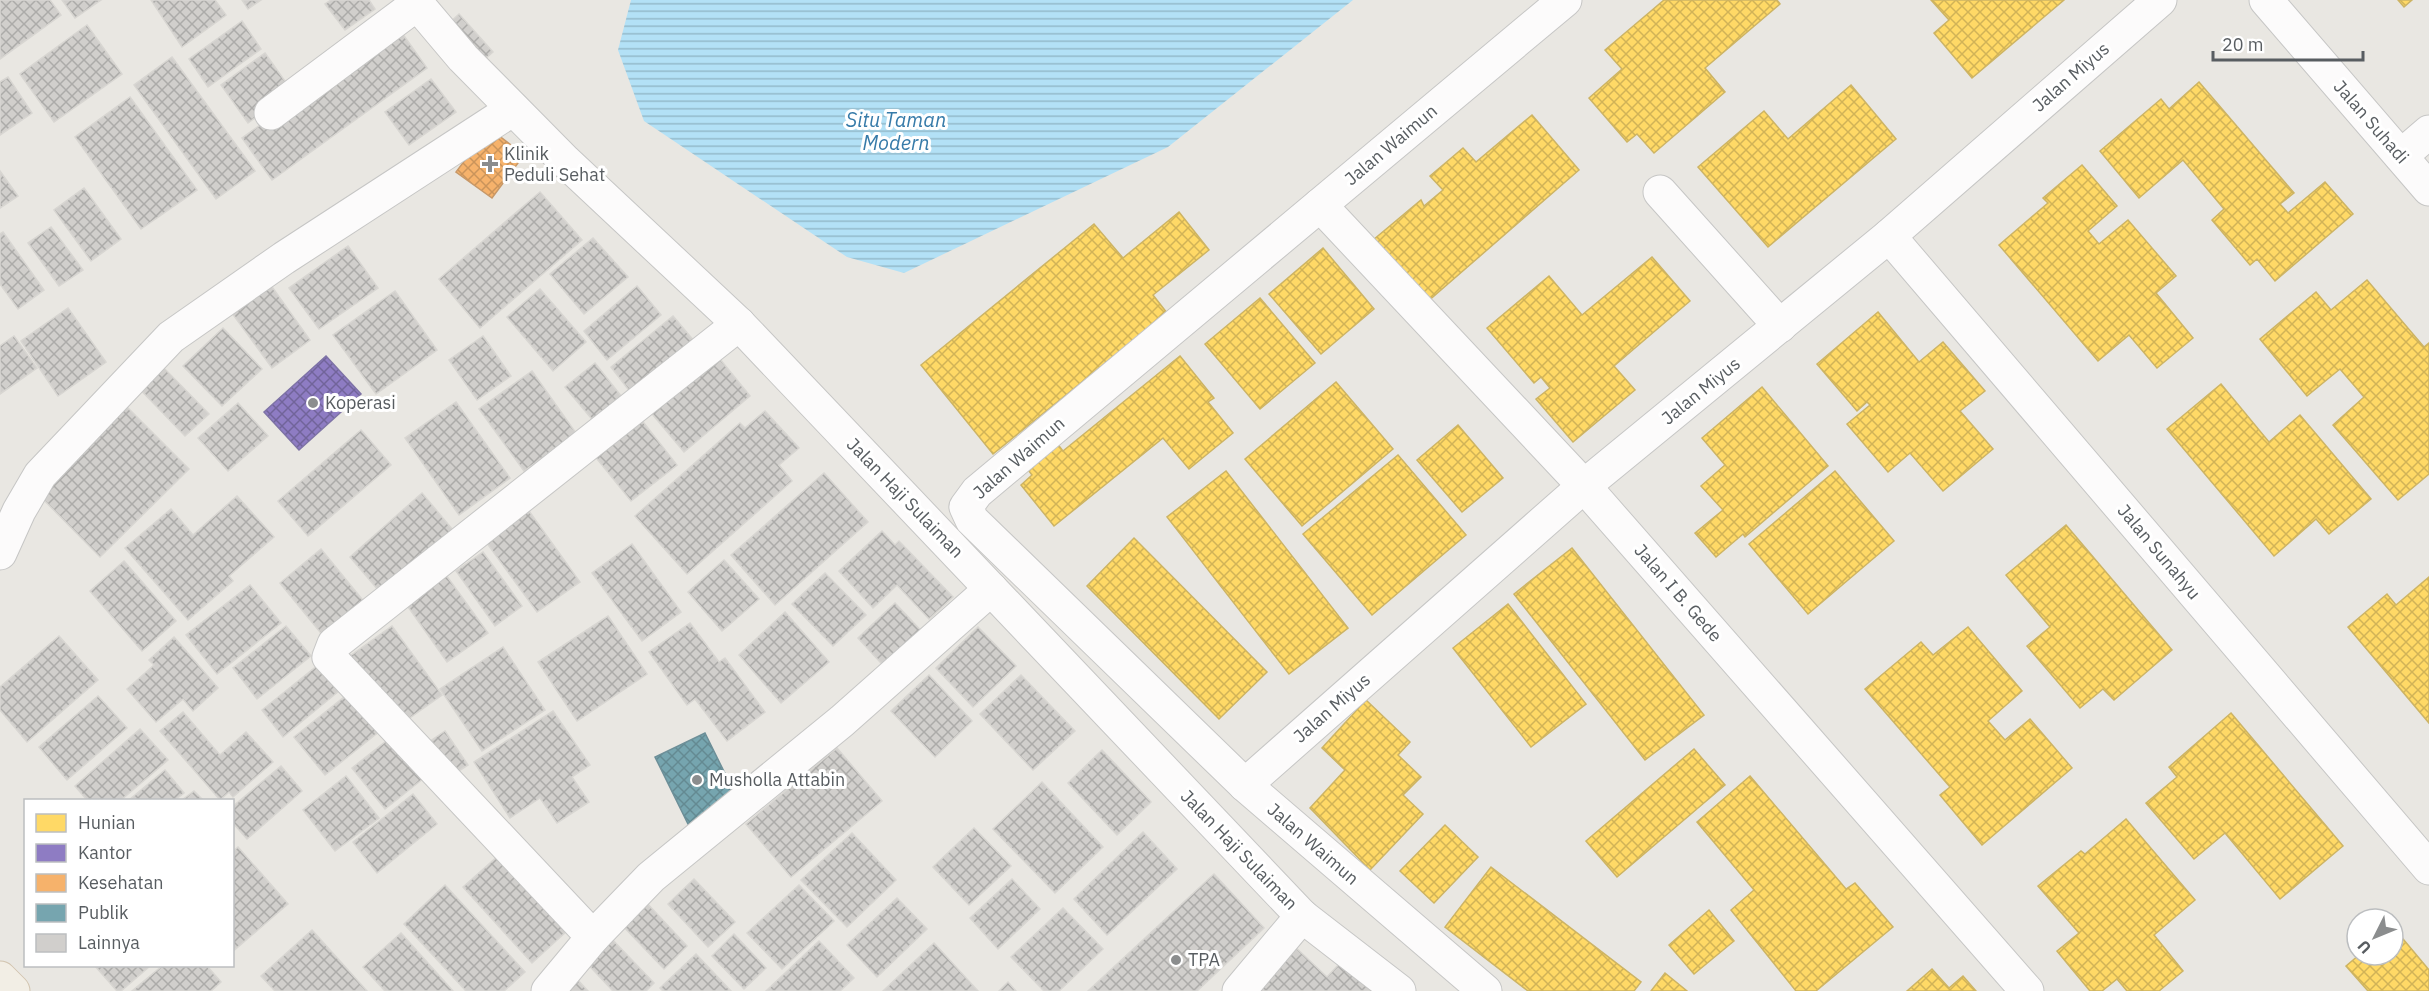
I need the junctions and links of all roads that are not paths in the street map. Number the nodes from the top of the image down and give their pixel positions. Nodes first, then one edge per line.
1 (1564, 0) edge
2 (2160, 0) edge
3 (2266, 0) edge
4 (416, 2) edge
5 (513, 109) junction
6 (271, 113) dead end
7 (2429, 132) edge
8 (2401, 156) junction
9 (2429, 189) edge
10 (1660, 192) dead end
11 (1320, 204) junction
12 (1889, 236) junction
13 (739, 324) junction
14 (1780, 326) junction
15 (1584, 486) junction
16 (0, 553) edge
17 (992, 589) junction
18 (1245, 785) junction
19 (2429, 868) edge
20 (1302, 916) junction
21 (592, 937) junction
22 (0, 978) edge
23 (13, 991) edge
24 (548, 991) edge
25 (1239, 991) edge
26 (1399, 991) edge
27 (1485, 991) edge
28 (2026, 991) edge

1 - 11 street, Jalan Waimun
2 - 12 street, Jalan Miyus
3 - 8 street, Jalan Suhadi
4 - 5 street, Jalan Haji Sulaiman
4 - 6 street
5 - 13 street, Jalan Haji Sulaiman
5 - 16 street
7 - 8 street
8 - 9 street, Jalan Suhadi
10 - 14 street
11 - 15 street, Jalan I B. Gede
11 - 18 street, Jalan Waimun
12 - 14 street, Jalan Miyus
12 - 19 street, Jalan Sunahyu
13 - 17 street, Jalan Haji Sulaiman
13 - 21 street
14 - 15 street, Jalan Miyus
15 - 18 street, Jalan Miyus
15 - 28 street, Jalan I B. Gede
17 - 20 street, Jalan Haji Sulaiman
17 - 21 street
18 - 27 street, Jalan Waimun
20 - 25 street
20 - 26 street, Jalan Haji Sulaiman
21 - 24 street
22 - 23 main road

